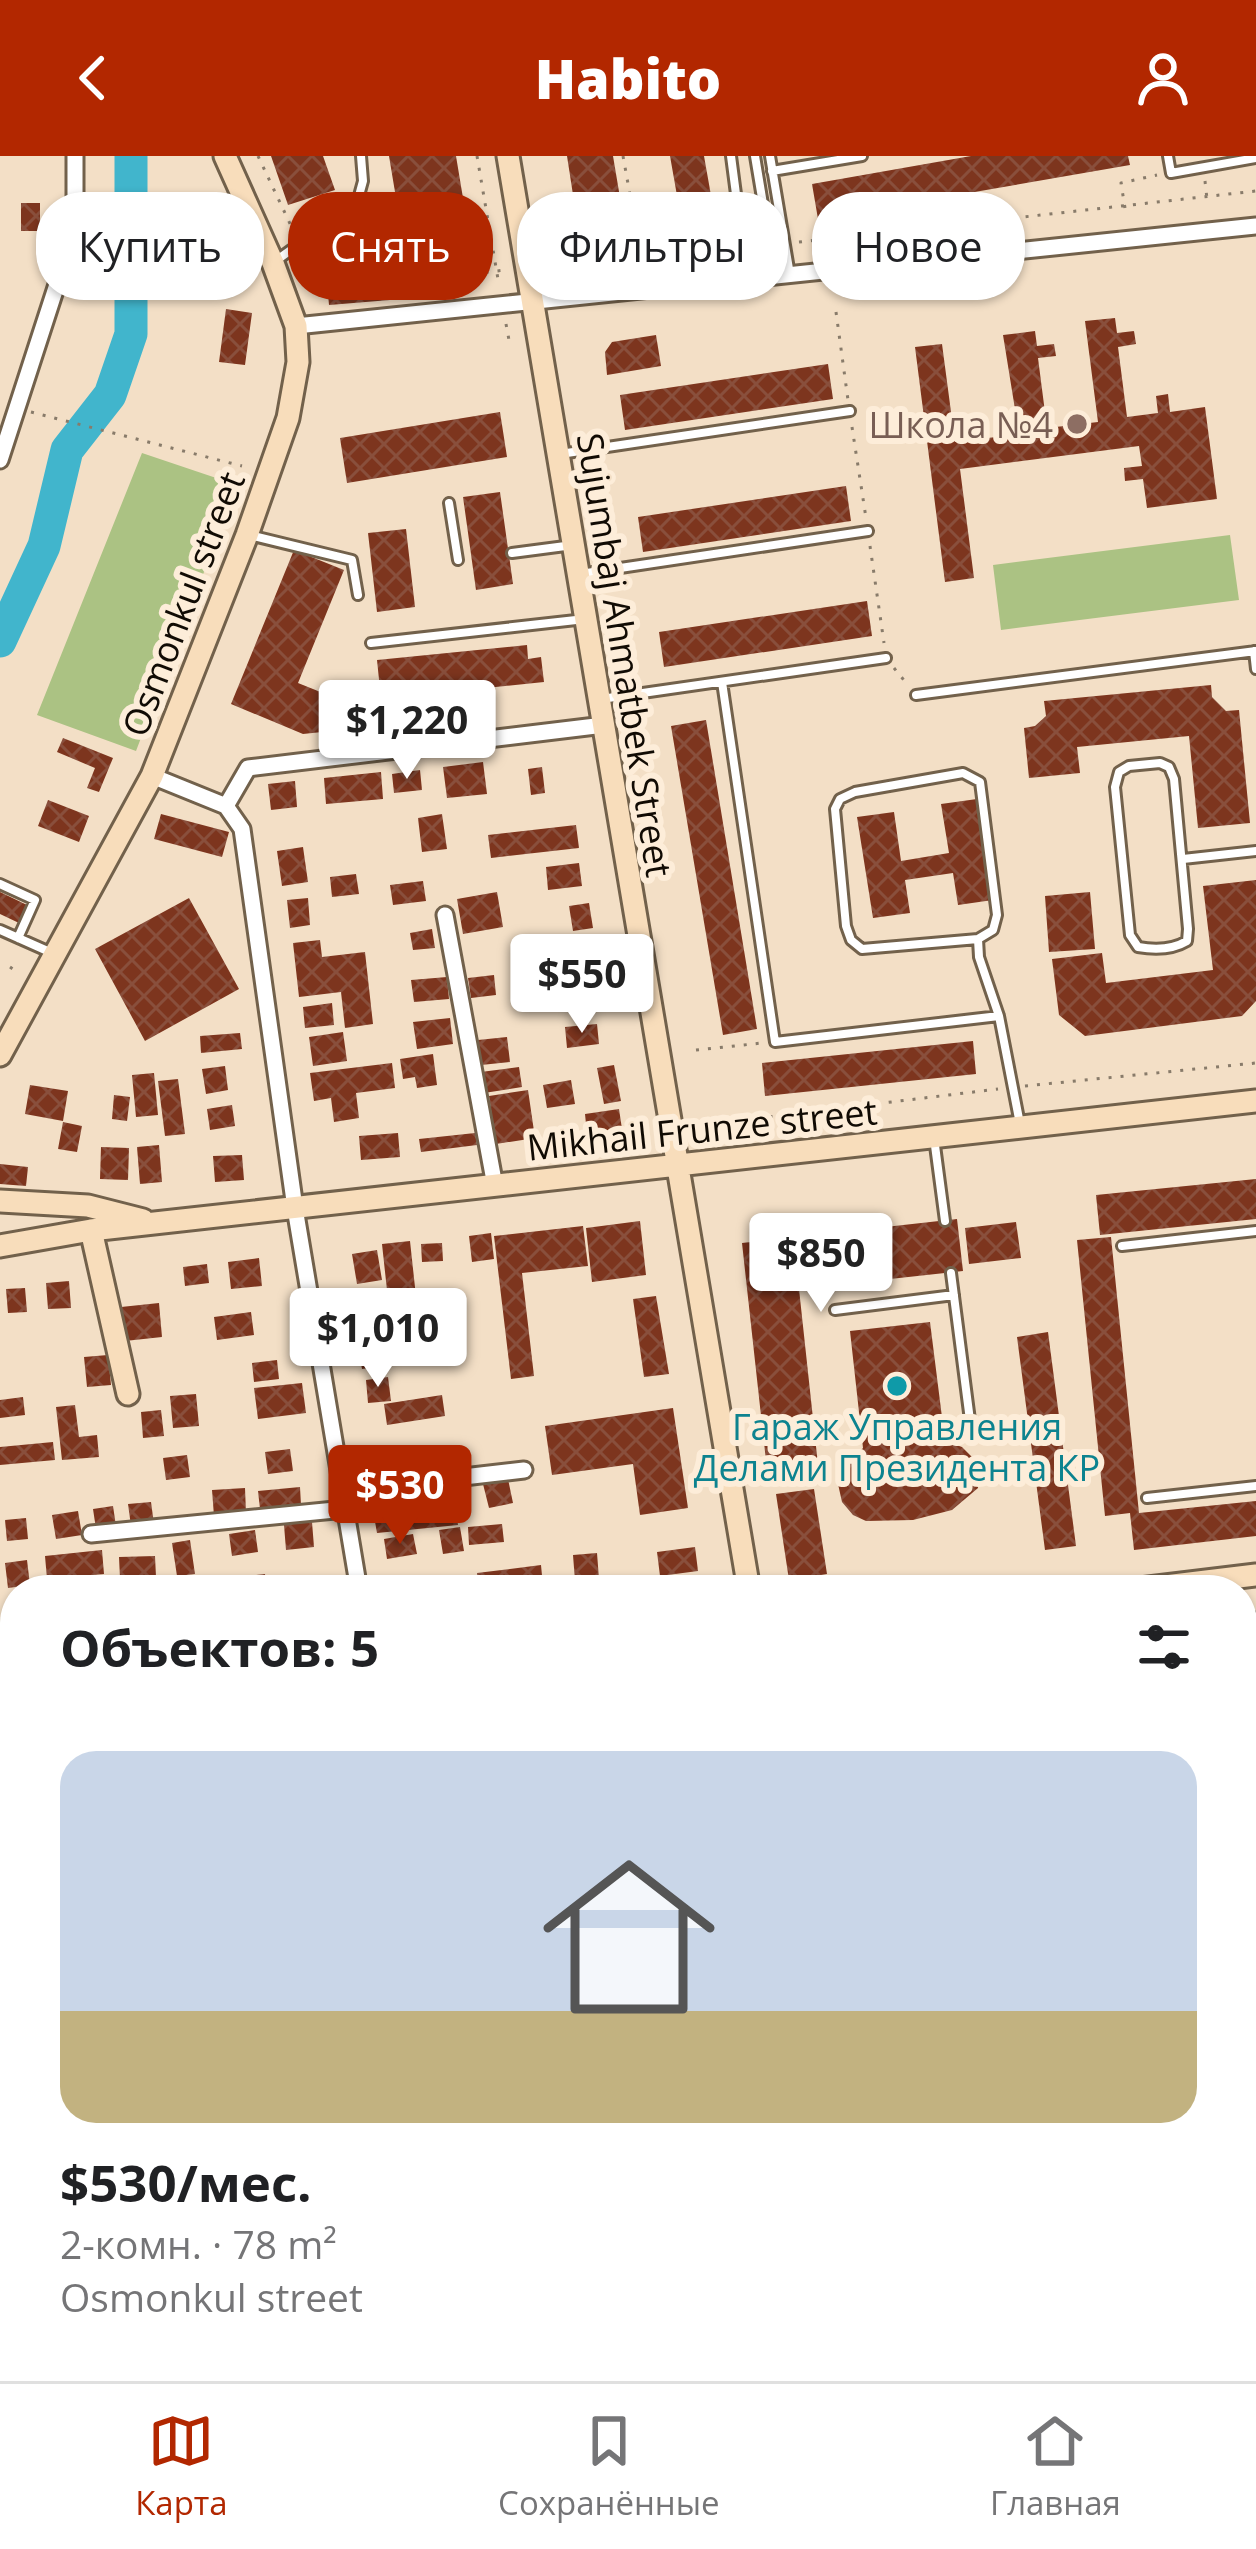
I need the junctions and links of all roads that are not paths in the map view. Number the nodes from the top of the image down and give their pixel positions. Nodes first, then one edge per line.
1 (75, 156) edge
2 (225, 156) edge
3 (361, 156) edge
4 (508, 156) edge
5 (730, 156) edge
6 (755, 156) edge
7 (770, 156) edge
8 (862, 156) edge
9 (1168, 156) edge
10 (1256, 158) edge
11 (772, 171) junction
12 (735, 192) edge
13 (763, 192) edge
14 (775, 192) edge
15 (1256, 226) edge
16 (273, 263) junction
17 (788, 276) edge
18 (569, 300) edge
19 (532, 304) junction
20 (296, 326) junction
21 (850, 411) road end
22 (4, 434) edge
23 (558, 454) junction
24 (0, 460) edge
25 (449, 502) dead end
26 (868, 531) road end
27 (247, 535) junction
28 (574, 544) junction
29 (512, 553) dead end
30 (458, 560) dead end
31 (578, 574) junction
32 (358, 595) dead end
33 (586, 619) junction
34 (371, 643) dead end
35 (1255, 651) edge
36 (886, 658) road end
37 (1256, 669) edge
38 (722, 682) junction
39 (916, 695) road end
40 (599, 700) junction
41 (604, 725) junction
42 (152, 776) junction
43 (226, 806) junction
44 (1256, 851) edge
45 (1184, 860) junction
46 (0, 884) edge
47 (445, 915) dead end
48 (0, 930) edge
49 (18, 938) junction
50 (978, 939) junction
51 (52, 953) junction
52 (999, 1016) junction
53 (0, 1055) edge
54 (1256, 1101) edge
55 (1021, 1127) junction
56 (934, 1137) junction
57 (677, 1166) junction
58 (495, 1186) junction
59 (0, 1201) edge
60 (296, 1208) junction
61 (945, 1221) dead end
62 (155, 1223) junction
63 (91, 1231) junction
64 (1256, 1232) edge
65 (0, 1246) edge
66 (1121, 1246) dead end
67 (951, 1273) dead end
68 (954, 1295) junction
69 (835, 1310) dead end
70 (128, 1394) dead end
71 (971, 1428) dead end
72 (524, 1470) dead end
73 (1256, 1486) edge
74 (1147, 1498) dead end
75 (343, 1500) junction
76 (91, 1534) dead end
77 (356, 1575) edge
78 (746, 1575) edge

1 - 22 street
2 - 16 street, Osmonkul street
3 - 16 lane
4 - 19 street, Sujumbaj Ahmatbek Street
5 - 12 lane
6 - 13 lane
7 - 11 lane
8 - 11 lane
9 - 10 lane
11 - 14 lane
15 - 17 street
16 - 20 street, Osmonkul street
18 - 19 street
19 - 20 street
19 - 23 street, Sujumbaj Ahmatbek Street
20 - 27 street, Osmonkul street
21 - 23 lane
22 - 24 street
23 - 28 street, Sujumbaj Ahmatbek Street
25 - 30 lane
26 - 31 lane
27 - 32 lane
27 - 42 street, Osmonkul street
28 - 29 lane
28 - 31 street, Sujumbaj Ahmatbek Street
31 - 33 street, Sujumbaj Ahmatbek Street
33 - 34 lane
33 - 40 street, Sujumbaj Ahmatbek Street
35 - 37 lane
35 - 39 lane
36 - 38 lane
38 - 40 lane
38 - 52 lane
40 - 41 street, Sujumbaj Ahmatbek Street
41 - 43 street
41 - 57 street, Sujumbaj Ahmatbek Street
42 - 43 street
42 - 51 street, Osmonkul street
43 - 60 street
44 - 45 lane
45 - 45 lane
46 - 49 lane
47 - 58 street
48 - 49 lane
49 - 51 lane
50 - 50 lane
50 - 52 lane
51 - 53 street, Osmonkul street
52 - 55 lane
54 - 55 street, Mikhail Frunze street
55 - 56 street, Mikhail Frunze street
56 - 57 street, Mikhail Frunze street
56 - 61 lane
57 - 58 street, Mikhail Frunze street
57 - 78 street, Sujumbaj Ahmatbek Street
58 - 60 street, Mikhail Frunze street
59 - 62 street, Mikhail Frunze street
60 - 62 street, Mikhail Frunze street
60 - 75 street
62 - 63 street, Mikhail Frunze street
63 - 65 street, Mikhail Frunze street
63 - 70 street
64 - 66 lane
67 - 68 lane
68 - 69 lane
68 - 71 lane
72 - 75 street
73 - 74 lane
75 - 76 street
75 - 77 street

